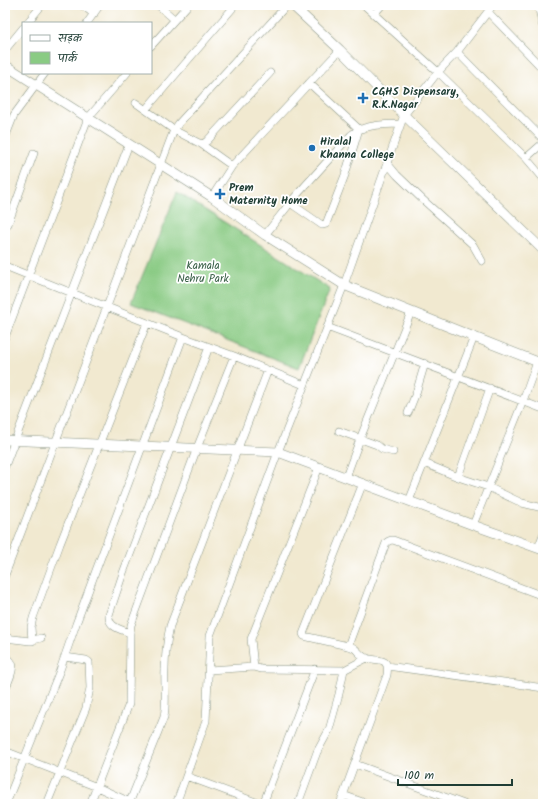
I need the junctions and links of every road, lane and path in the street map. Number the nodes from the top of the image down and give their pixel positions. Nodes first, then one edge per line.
1 (42, 5) edge
2 (82, 5) edge
3 (100, 5) edge
4 (158, 5) edge
5 (188, 5) edge
6 (287, 5) edge
7 (292, 5) edge
8 (364, 5) edge
9 (382, 5) edge
10 (493, 5) edge
11 (538, 5) edge
12 (232, 9) dead end
13 (488, 12) junction
14 (94, 14) junction
15 (374, 14) junction
16 (174, 19) junction
17 (28, 22) edge
18 (88, 22) edge
19 (543, 27) edge
20 (22, 29) edge
21 (152, 45) edge
22 (5, 50) edge
23 (340, 50) junction
24 (457, 52) junction
25 (5, 65) edge
26 (543, 69) edge
27 (438, 72) junction
28 (270, 73) dead end
29 (44, 74) edge
30 (126, 74) edge
31 (309, 83) junction
32 (36, 85) junction
33 (136, 103) dead end
34 (146, 110) junction
35 (404, 115) junction
36 (88, 118) junction
37 (400, 124) junction
38 (359, 129) junction
39 (174, 130) junction
40 (5, 138) edge
41 (543, 139) edge
42 (543, 143) edge
43 (129, 144) junction
44 (201, 144) junction
45 (34, 153) dead end
46 (526, 158) junction
47 (387, 163) junction
48 (160, 164) junction
49 (232, 166) junction
50 (543, 178) edge
51 (212, 197) junction
52 (290, 203) junction
53 (5, 227) edge
54 (265, 235) junction
55 (543, 250) edge
56 (482, 261) dead end
57 (5, 266) edge
58 (29, 275) junction
59 (344, 285) junction
60 (71, 292) junction
61 (107, 307) junction
62 (411, 312) junction
63 (147, 323) junction
64 (327, 327) junction
65 (5, 337) edge
66 (183, 337) junction
67 (474, 338) junction
68 (209, 347) junction
69 (396, 352) junction
70 (234, 356) junction
71 (425, 363) junction
72 (540, 363) edge
73 (268, 370) junction
74 (458, 376) junction
75 (304, 385) junction
76 (490, 388) junction
77 (523, 401) junction
78 (543, 409) edge
79 (408, 413) dead end
80 (339, 431) dead end
81 (360, 439) junction
82 (5, 440) edge
83 (15, 440) junction
84 (55, 442) junction
85 (100, 444) junction
86 (142, 446) junction
87 (171, 447) junction
88 (197, 448) junction
89 (238, 450) junction
90 (278, 452) junction
91 (393, 452) dead end
92 (424, 464) junction
93 (5, 466) edge
94 (319, 467) junction
95 (346, 477) junction
96 (458, 477) junction
97 (363, 483) junction
98 (488, 487) junction
99 (409, 500) junction
100 (543, 508) edge
101 (473, 525) junction
102 (543, 535) edge
103 (540, 549) edge
104 (5, 575) edge
105 (543, 596) edge
106 (130, 633) junction
107 (5, 638) edge
108 (41, 638) dead end
109 (32, 640) junction
110 (348, 646) junction
111 (65, 657) junction
112 (5, 658) edge
113 (367, 658) junction
114 (387, 666) junction
115 (254, 667) junction
116 (209, 670) junction
117 (315, 670) junction
118 (344, 670) junction
119 (543, 688) edge
120 (5, 689) edge
121 (5, 751) edge
122 (24, 759) junction
123 (355, 764) junction
124 (59, 773) junction
125 (186, 776) junction
126 (96, 787) junction
127 (344, 795) junction
128 (461, 803) edge
129 (6, 804) edge
130 (47, 804) edge
131 (90, 804) edge
132 (131, 804) edge
133 (176, 804) edge
134 (262, 804) edge
135 (298, 804) edge
136 (340, 804) edge
137 (368, 804) edge

1 - 17 street
2 - 14 street
3 - 14 street
4 - 16 street
5 - 16 street
6 - 39 street
7 - 23 street
8 - 15 street
9 - 15 street
10 - 13 street
11 - 19 street
12 - 34 street
13 - 24 street
13 - 26 street
14 - 18 street
15 - 27 street
16 - 21 street
20 - 22 street
23 - 31 street
23 - 35 street
24 - 27 street
24 - 41 street
25 - 32 street
27 - 35 street
27 - 46 street
28 - 44 street
29 - 32 street
30 - 36 street
31 - 38 street
31 - 49 street
32 - 36 street
32 - 40 street
33 - 34 street
34 - 39 street
35 - 37 street
35 - 55 street
36 - 43 street
36 - 58 street
37 - 38 street
37 - 47 street
38 - 52 street
38 - 52 street
39 - 44 street
39 - 48 street
42 - 46 street
43 - 48 street
43 - 60 street
44 - 49 street
45 - 53 street
46 - 50 street
47 - 56 street
47 - 59 street
48 - 51 street
48 - 61 street
49 - 51 street
51 - 54 street
52 - 54 street
54 - 59 street
57 - 58 street
58 - 60 street
58 - 65 street
59 - 62 street
59 - 64 street
60 - 61 street
60 - 83 street
61 - 63 street
61 - 84 street
62 - 67 street
62 - 69 street
63 - 66 street
63 - 85 street
64 - 69 street
64 - 75 street
66 - 68 street
66 - 86 street
67 - 72 street
67 - 74 street
68 - 70 street
68 - 87 street
69 - 71 street
69 - 81 street
70 - 73 street
70 - 88 street
71 - 74 street
71 - 79 street
72 - 77 street
73 - 75 street
73 - 89 street
74 - 76 street
74 - 92 street
75 - 90 street
76 - 77 street
76 - 96 street
77 - 78 street
77 - 98 street
80 - 81 street
81 - 91 street
81 - 95 street
82 - 83 street
83 - 84 street
83 - 93 street
84 - 85 street
84 - 104 street
85 - 86 street
85 - 109 street
86 - 87 street
86 - 111 street
87 - 88 street
87 - 106 street
88 - 89 street
88 - 106 street
89 - 90 street
89 - 132 street
90 - 94 street
90 - 116 street
92 - 96 street
92 - 99 street
94 - 95 street
94 - 115 street
95 - 97 street
96 - 98 street
97 - 99 street
97 - 110 street
98 - 100 street
98 - 101 street
99 - 101 street
101 - 103 street
102 - 103 street
105 - 110 street
106 - 126 street
107 - 109 street
108 - 109 street
110 - 113 street
111 - 122 street
111 - 124 street
112 - 120 street
113 - 114 street
113 - 118 street
114 - 119 street
114 - 123 street
115 - 116 street
115 - 117 street
116 - 125 street
117 - 118 street
117 - 134 street
118 - 135 street
121 - 122 street
122 - 124 street
122 - 129 street
123 - 127 street
123 - 128 street
124 - 126 street
124 - 130 street
125 - 133 street
125 - 134 street
126 - 131 street
126 - 132 street
127 - 136 street
127 - 137 street

